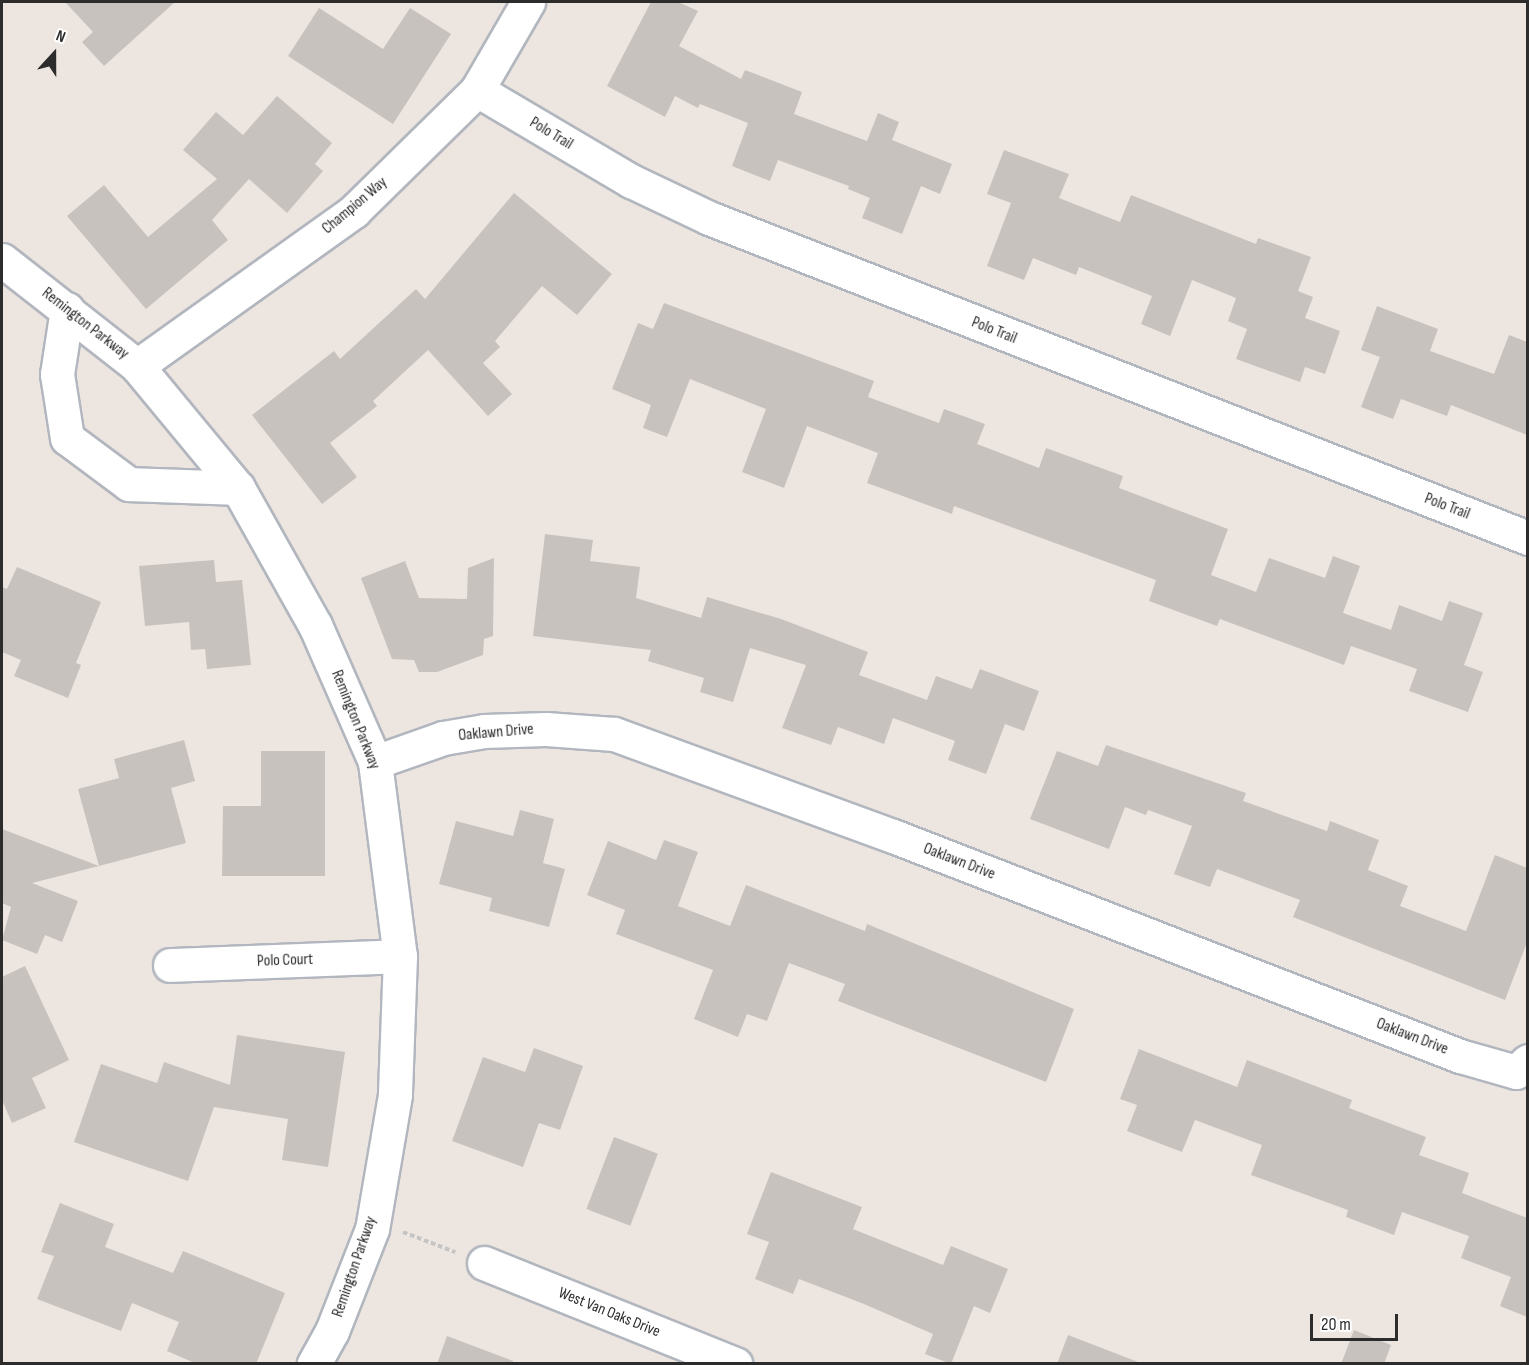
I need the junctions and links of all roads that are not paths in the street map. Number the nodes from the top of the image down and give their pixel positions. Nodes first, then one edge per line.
1 (528, 2) edge
2 (477, 90) junction
3 (2, 260) edge
4 (67, 309) junction
5 (137, 366) junction
6 (238, 488) junction
7 (1527, 538) edge
8 (375, 762) junction
9 (400, 956) junction
10 (170, 965) dead end
11 (1527, 1061) edge
12 (484, 1263) road end
13 (314, 1364) edge
14 (735, 1364) edge

1 - 2 street, Champion Way
2 - 5 street, Champion Way
2 - 7 street, Polo Trail
3 - 4 street, Remington Parkway
4 - 5 street, Remington Parkway
4 - 6 street
5 - 6 street, Remington Parkway
6 - 8 street, Remington Parkway
8 - 9 street, Remington Parkway
8 - 11 street, Oaklawn Drive
9 - 10 street, Polo Court
9 - 13 street, Remington Parkway
12 - 14 street, West Van Oaks Drive

